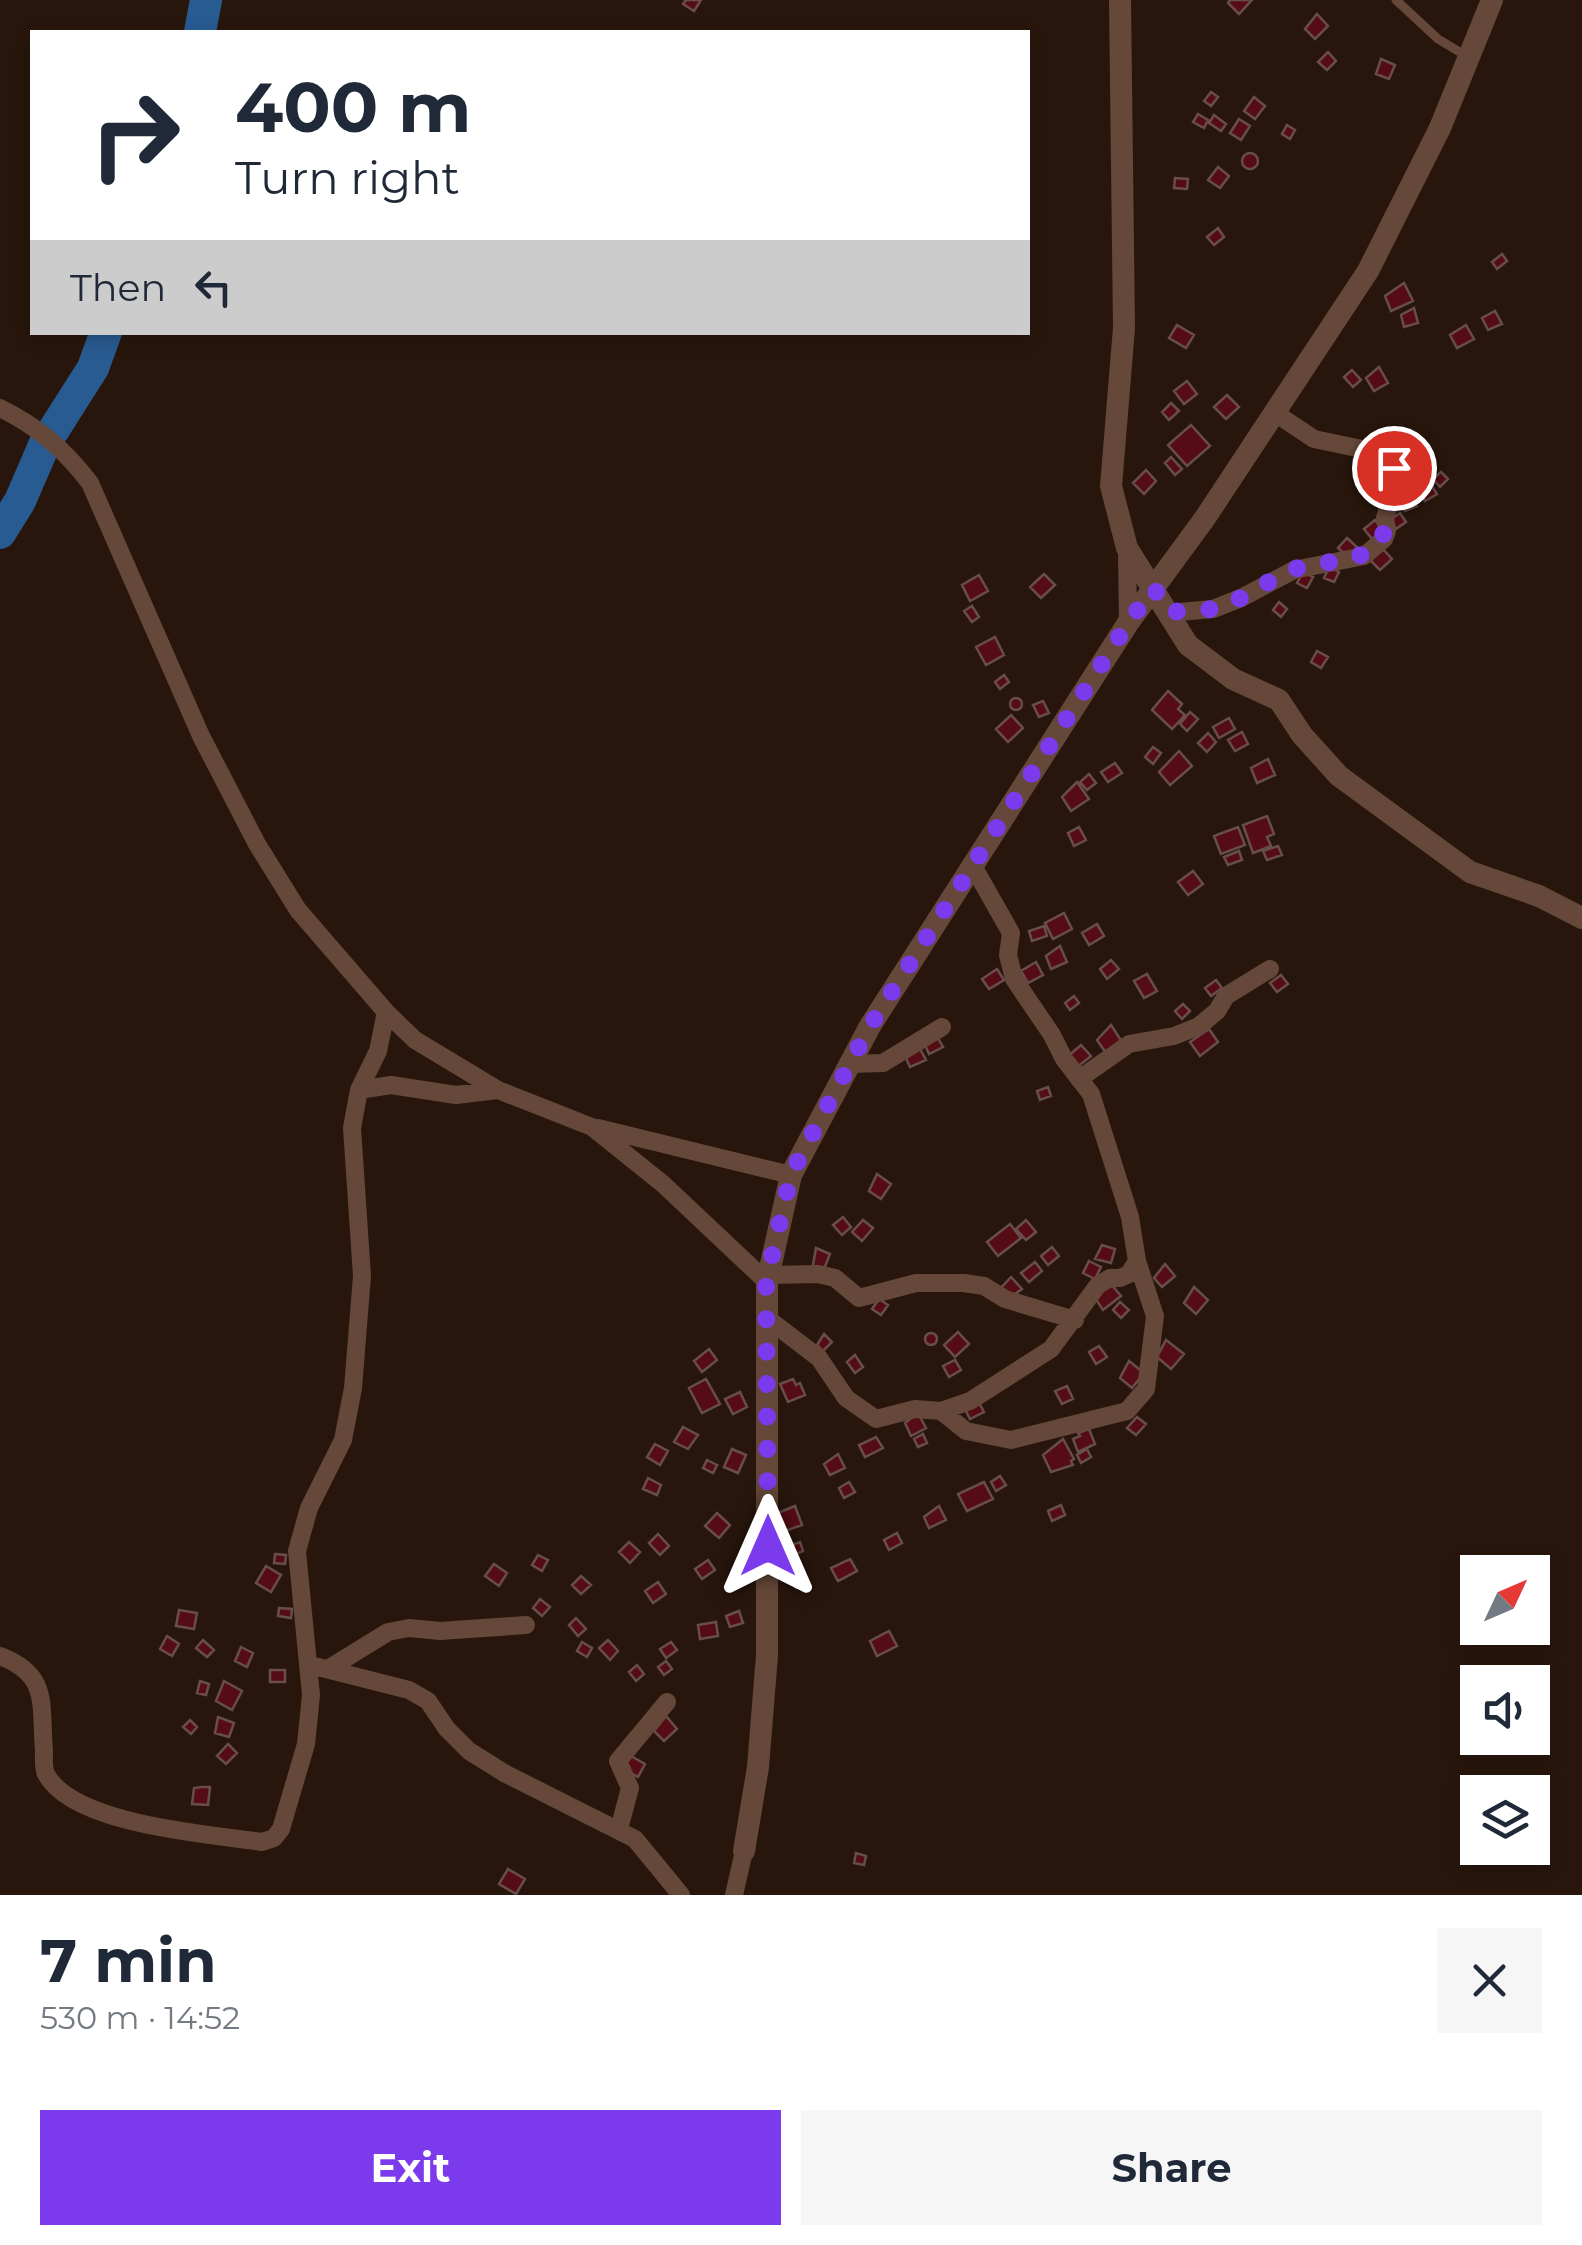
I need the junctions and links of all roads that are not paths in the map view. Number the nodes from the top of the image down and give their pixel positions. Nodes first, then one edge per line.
1 (1120, 0) edge
2 (1396, 0) edge
3 (1492, 0) edge
4 (1470, 58) junction
5 (0, 408) edge
6 (1275, 414) junction
7 (1127, 548) junction
8 (1154, 588) junction
9 (1168, 612) junction
10 (1128, 623) junction
11 (973, 866) junction
12 (1582, 918) edge
13 (1270, 969) dead end
14 (386, 1012) junction
15 (942, 1027) dead end
16 (850, 1064) junction
17 (1079, 1079) junction
18 (359, 1090) junction
19 (498, 1090) junction
20 (592, 1127) junction
21 (791, 1174) junction
22 (1137, 1261) junction
23 (767, 1279) junction
24 (768, 1319) junction
25 (1075, 1320) junction
26 (941, 1411) junction
27 (526, 1626) dead end
28 (0, 1656) edge
29 (319, 1667) junction
30 (666, 1702) dead end
31 (618, 1829) junction
32 (744, 1851) joint
33 (681, 1895) edge
34 (734, 1895) edge

1 - 7 street
2 - 4 lane
3 - 4 street
4 - 6 street
5 - 14 street
6 - 8 street
6 - 9 street
7 - 8 street
7 - 10 street
8 - 9 street
8 - 10 street
9 - 12 street
10 - 11 street
11 - 16 street
11 - 17 street
13 - 17 street
14 - 18 street
14 - 19 street
15 - 16 street
16 - 21 street
17 - 22 street
18 - 19 street
18 - 29 street
19 - 20 street
20 - 21 street
20 - 23 street
21 - 23 street
22 - 25 street
22 - 26 street
23 - 24 street
23 - 25 street
24 - 26 street
24 - 32 street
25 - 26 street
27 - 29 street
28 - 29 street
29 - 31 street
30 - 31 street
31 - 33 street
32 - 34 street

